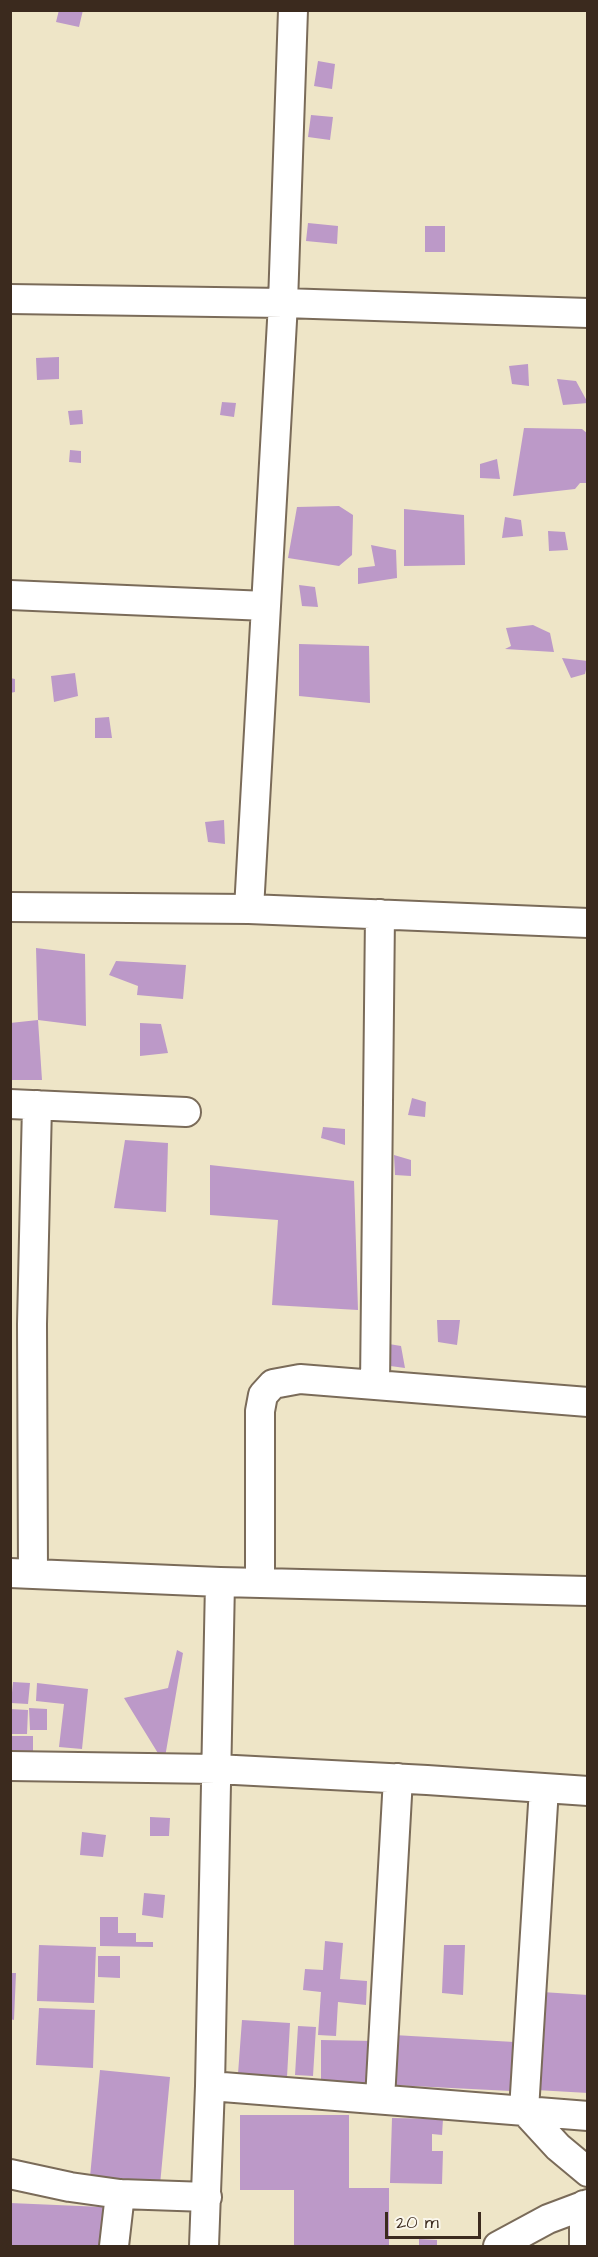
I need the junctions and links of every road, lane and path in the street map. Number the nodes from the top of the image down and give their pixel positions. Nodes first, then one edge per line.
1 (293, 10) edge
2 (10, 299) edge
3 (283, 303) junction
4 (588, 313) edge
5 (10, 595) edge
6 (266, 606) junction
7 (10, 907) edge
8 (249, 909) junction
9 (380, 914) junction
10 (588, 923) edge
11 (24, 1104) edge
12 (186, 1112) dead end
13 (21, 1324) edge
14 (375, 1385) junction
15 (588, 1402) edge
16 (22, 1574) edge
17 (220, 1582) junction
18 (260, 1583) junction
19 (588, 1591) edge
20 (10, 1766) edge
21 (216, 1769) junction
22 (398, 1778) junction
23 (544, 1788) junction
24 (588, 1791) edge
25 (210, 2086) junction
26 (380, 2099) junction
27 (524, 2110) junction
28 (588, 2116) edge
29 (588, 2172) edge
30 (10, 2174) edge
31 (120, 2194) junction
32 (207, 2197) junction
33 (586, 2204) edge
34 (114, 2247) edge
35 (204, 2247) edge
36 (498, 2247) edge
37 (584, 2247) edge

1 - 3 street
2 - 3 street
3 - 4 street
3 - 6 street
5 - 6 street
6 - 8 street
7 - 8 street
8 - 9 street
9 - 10 street
9 - 14 street
11 - 12 street
11 - 13 street
13 - 16 street
14 - 15 street
14 - 18 street
16 - 17 street
17 - 18 street
17 - 21 street
18 - 19 street
20 - 21 street
21 - 22 street
21 - 25 street
22 - 23 street
22 - 26 street
23 - 24 street
23 - 27 street
25 - 26 street
25 - 32 street
26 - 27 street
27 - 28 street
27 - 29 street
30 - 31 street
31 - 32 street
31 - 34 street
32 - 35 street
33 - 36 street
33 - 37 street

